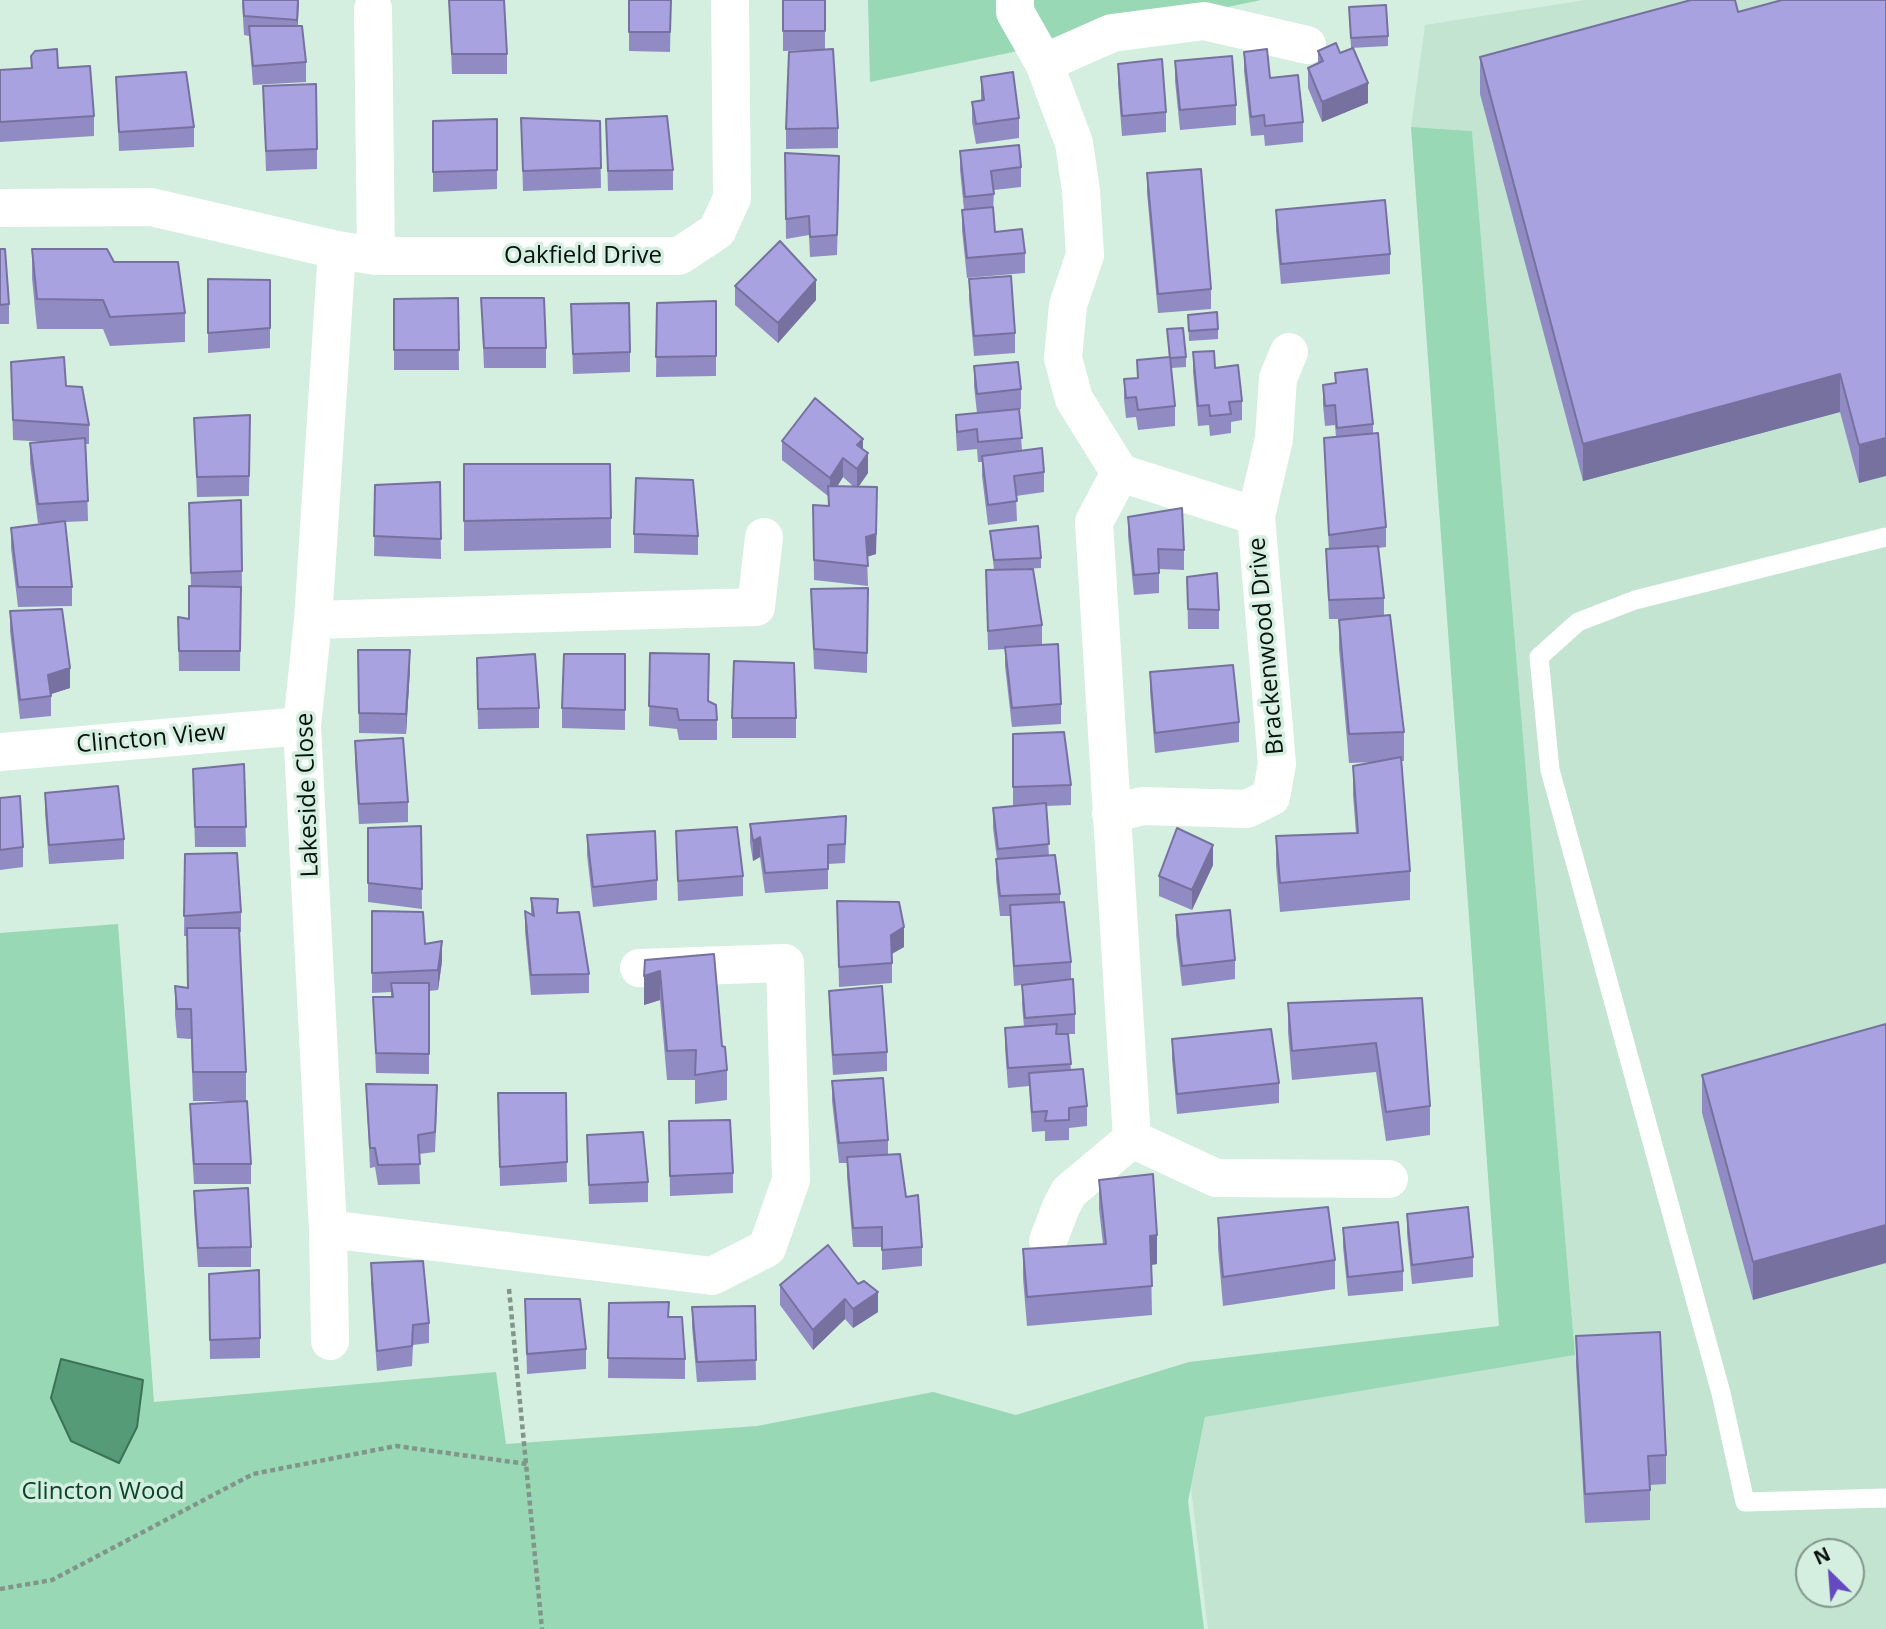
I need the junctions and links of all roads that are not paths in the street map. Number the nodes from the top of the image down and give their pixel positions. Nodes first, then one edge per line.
1 (730, 0) edge
2 (1015, 0) edge
3 (373, 9) dead end
4 (1307, 45) dead end
5 (1044, 63) junction
6 (0, 208) edge
7 (337, 250) junction
8 (376, 256) junction
9 (1289, 352) dead end
10 (1119, 473) junction
11 (1256, 516) junction
12 (764, 537) dead end
13 (1886, 537) edge
14 (313, 620) junction
15 (302, 726) junction
16 (0, 752) edge
17 (1111, 814) junction
18 (639, 968) dead end
19 (1132, 1139) junction
20 (1389, 1179) dead end
21 (328, 1229) junction
22 (1048, 1241) dead end
23 (330, 1341) dead end
24 (1886, 1498) edge

1 - 8 street, Oakfield Drive
2 - 5 street
3 - 8 street
4 - 5 street
5 - 10 street
6 - 7 street, Oakfield Drive
7 - 8 street, Oakfield Drive
7 - 14 street, Lakeside Close
9 - 11 street
10 - 11 street, Brackenwood Drive
10 - 17 street
11 - 17 street, Brackenwood Drive
12 - 14 street
13 - 24 lane
14 - 15 street, Lakeside Close
15 - 16 street, Clincton View
15 - 21 street, Lakeside Close
17 - 19 street
18 - 21 street
19 - 20 street
19 - 22 street
21 - 23 street, Lakeside Close

